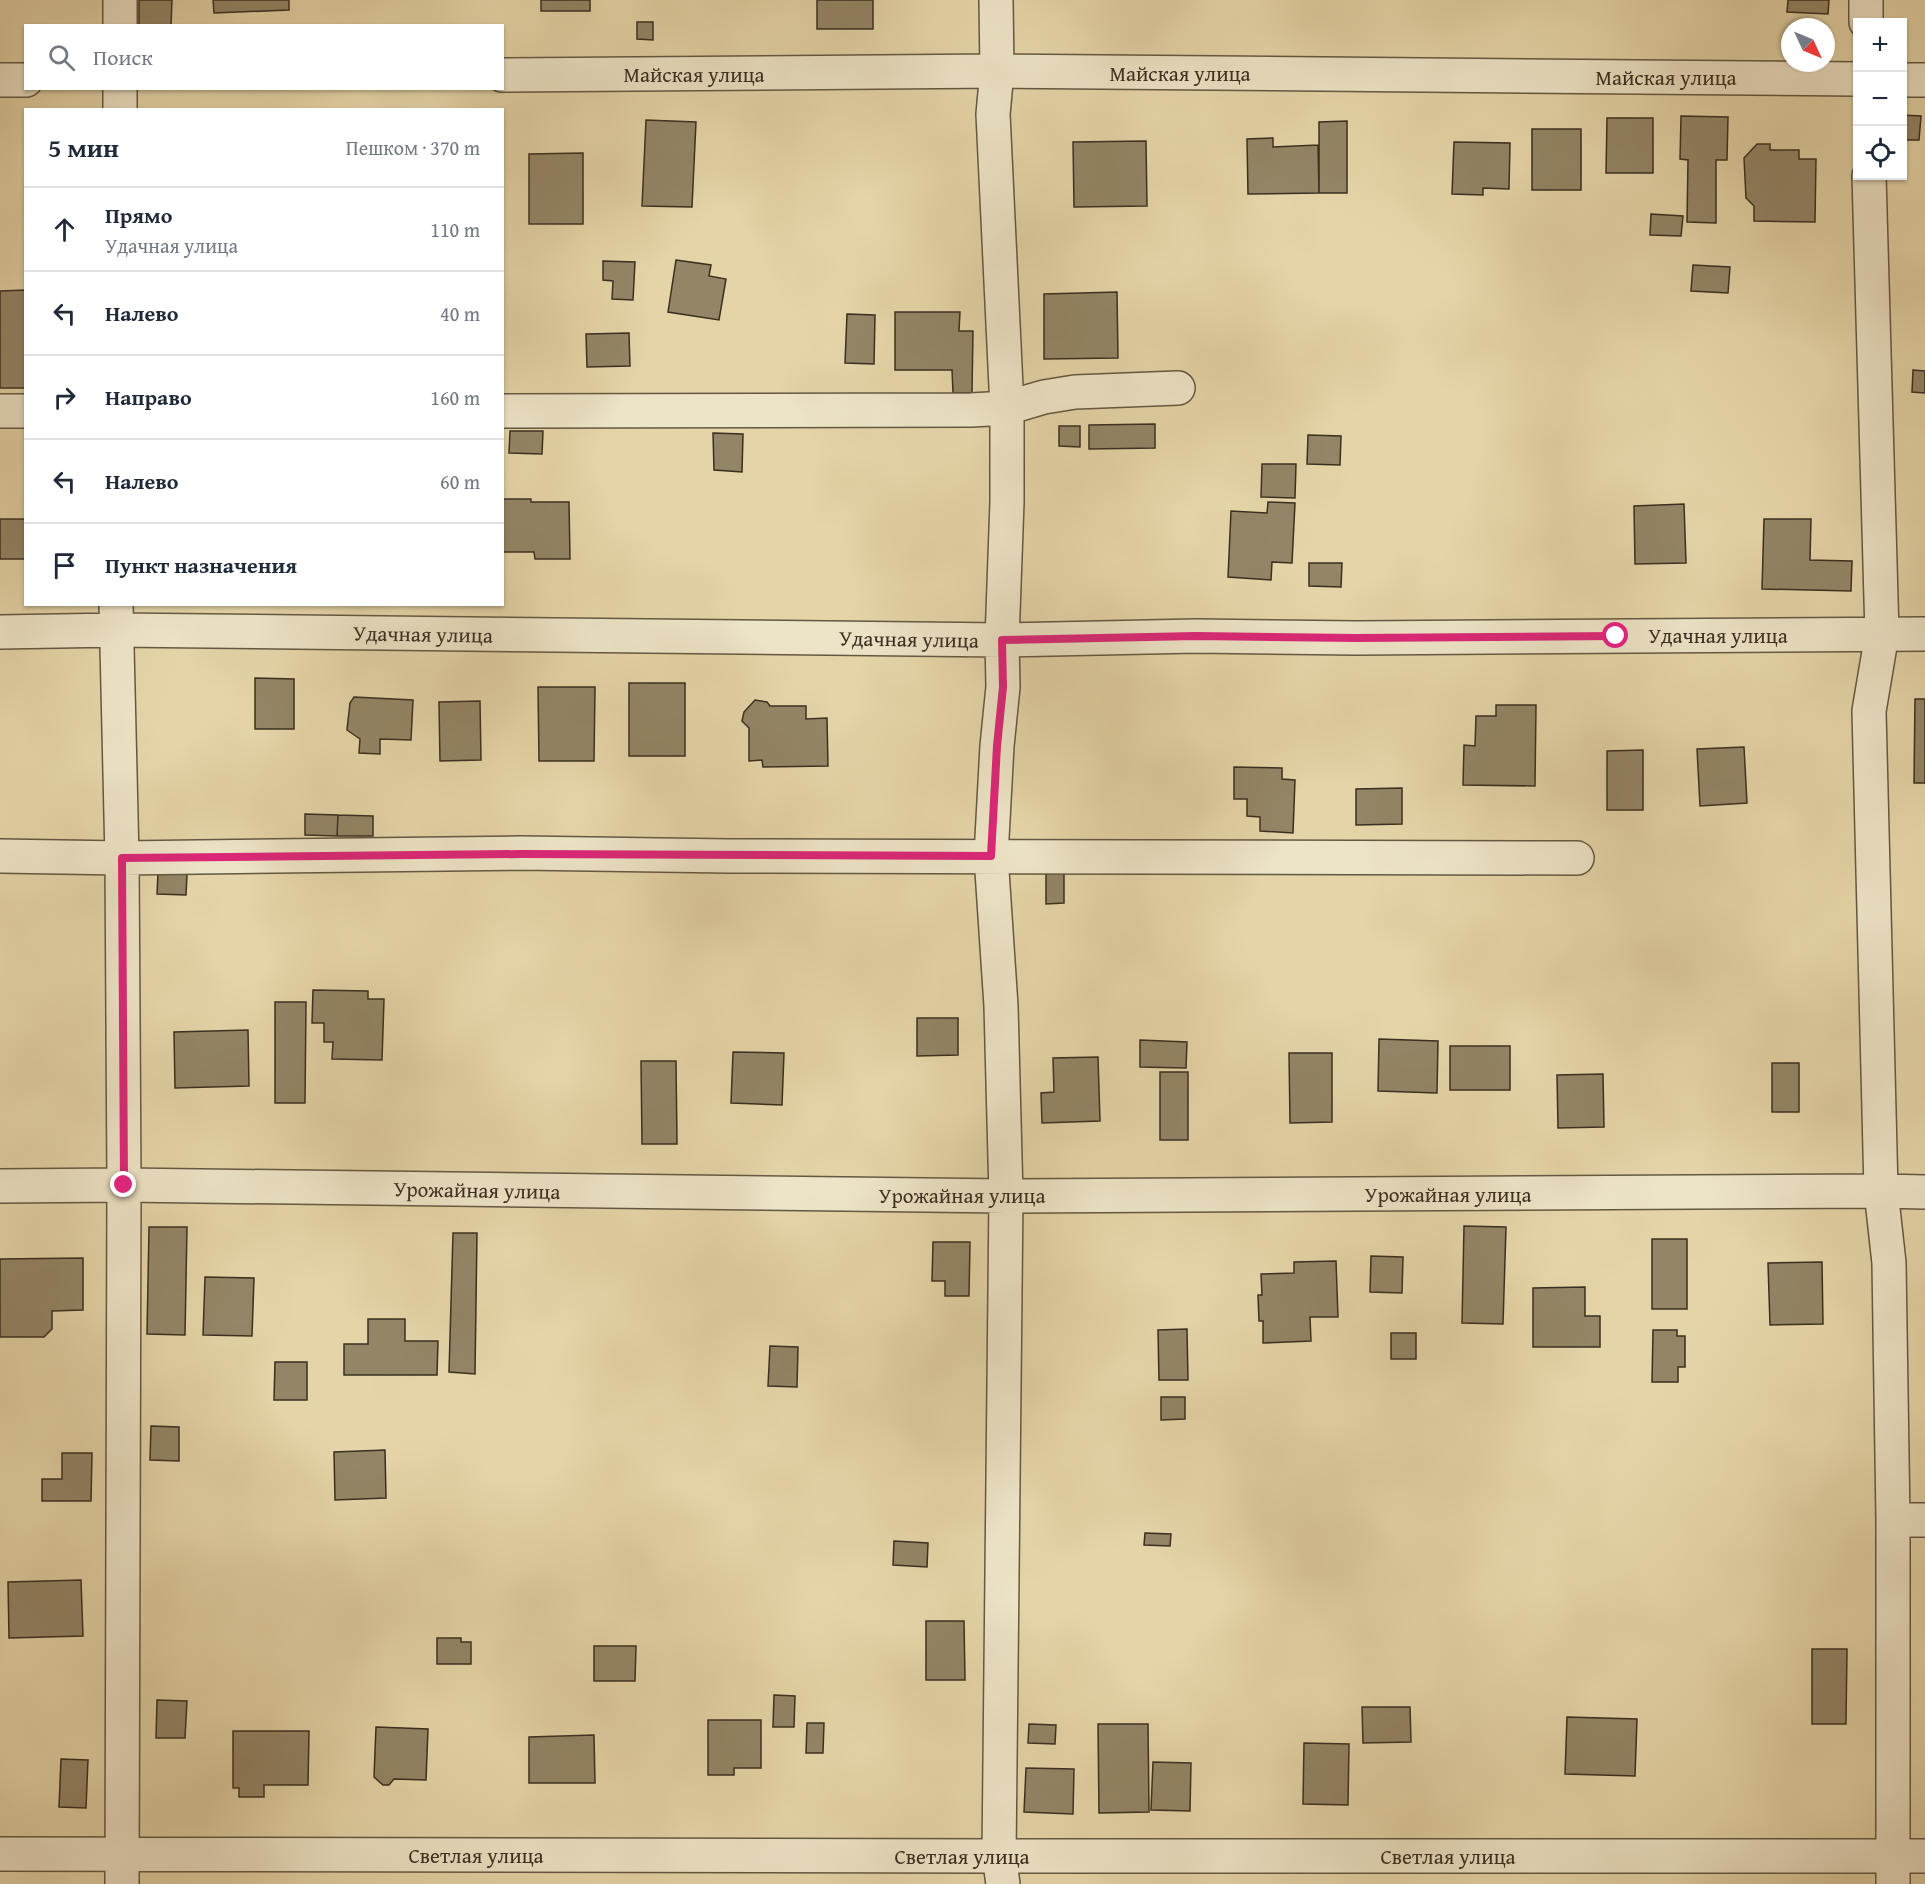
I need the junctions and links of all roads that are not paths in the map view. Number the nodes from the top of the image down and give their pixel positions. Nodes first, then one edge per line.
1 (120, 0) edge
2 (996, 0) edge
3 (1866, 0) edge
4 (1866, 18) edge
5 (120, 24) edge
6 (996, 71) junction
7 (504, 75) edge
8 (1853, 79) edge
9 (0, 80) edge
10 (24, 80) edge
11 (1907, 80) edge
12 (1925, 80) edge
13 (120, 90) edge
14 (120, 108) edge
15 (1869, 180) edge
16 (1178, 388) dead end
17 (1007, 408) junction
18 (0, 411) edge
19 (24, 411) edge
20 (504, 411) edge
21 (116, 617) edge
22 (0, 632) edge
23 (1882, 634) junction
24 (1925, 634) edge
25 (1002, 640) junction
26 (0, 855) edge
27 (991, 856) junction
28 (122, 858) junction
29 (1577, 858) dead end
30 (124, 1185) junction
31 (0, 1186) edge
32 (1881, 1191) junction
33 (1925, 1192) edge
34 (1006, 1196) junction
35 (1909, 1520) edge
36 (0, 1854) edge
37 (1904, 1865) edge
38 (122, 1869) edge
39 (1001, 1870) edge

1 - 5 street
2 - 6 street
3 - 4 street
6 - 7 street, Майская улица
6 - 8 street, Майская улица
6 - 17 street
9 - 10 street
11 - 12 street
13 - 14 street
15 - 23 street
16 - 17 street
17 - 20 street
17 - 25 street
18 - 19 street
21 - 22 street, Удачная улица
21 - 25 street, Удачная улица
21 - 28 street
23 - 24 street, Удачная улица
23 - 25 street, Удачная улица
23 - 32 street
25 - 27 street
26 - 28 street
27 - 28 street
27 - 29 street
27 - 34 street
28 - 30 street
30 - 31 street, Урожайная улица
30 - 34 street, Урожайная улица
30 - 38 street
32 - 33 street, Урожайная улица
32 - 34 street, Урожайная улица
32 - 35 street
34 - 39 street
35 - 37 street
36 - 38 street, Светлая улица
37 - 39 street, Светлая улица
38 - 39 street, Светлая улица

